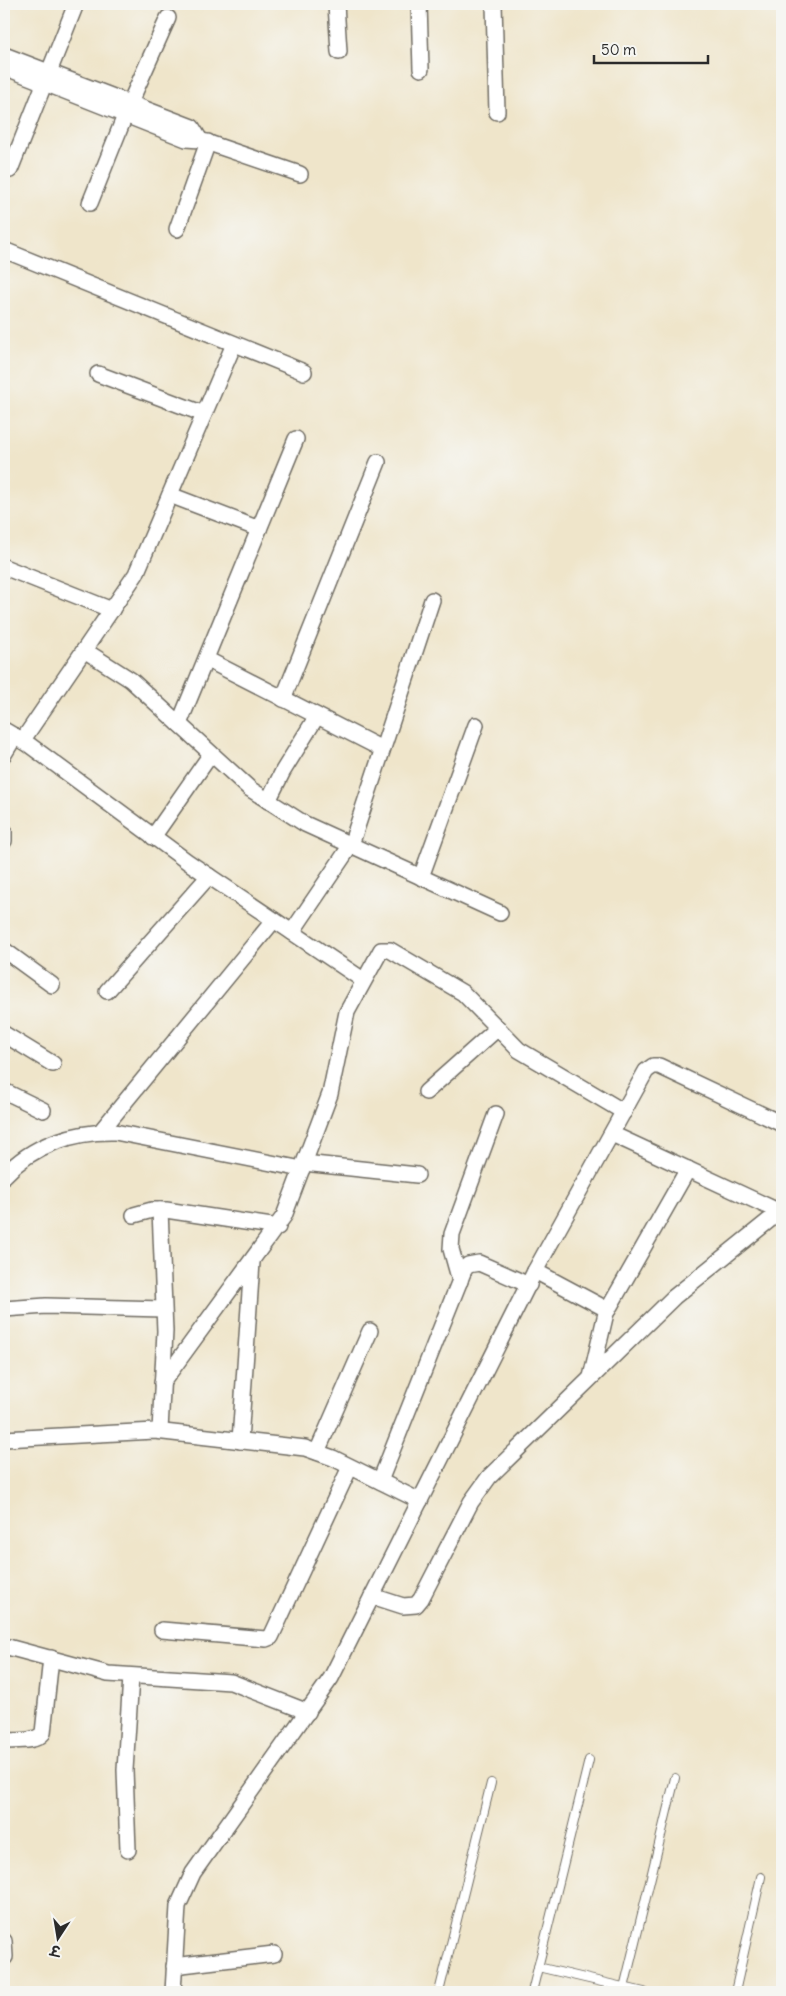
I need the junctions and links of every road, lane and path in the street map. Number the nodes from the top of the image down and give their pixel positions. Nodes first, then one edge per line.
1 (76, 4) edge
2 (336, 4) edge
3 (419, 4) edge
4 (494, 4) edge
5 (168, 18) dead end
6 (339, 52) dead end
7 (4, 55) edge
8 (4, 67) edge
9 (421, 69) dead end
10 (46, 77) junction
11 (128, 109) junction
12 (496, 112) dead end
13 (204, 141) junction
14 (10, 170) dead end
15 (300, 174) dead end
16 (90, 203) dead end
17 (177, 229) dead end
18 (4, 250) edge
19 (234, 344) junction
20 (304, 372) dead end
21 (98, 374) dead end
22 (204, 414) junction
23 (296, 439) dead end
24 (378, 462) dead end
25 (170, 495) junction
26 (259, 529) junction
27 (4, 567) edge
28 (432, 600) dead end
29 (112, 610) junction
30 (84, 650) junction
31 (206, 659) junction
32 (283, 699) junction
33 (317, 716) junction
34 (179, 724) junction
35 (476, 726) dead end
36 (14, 736) edge
37 (382, 749) junction
38 (4, 754) edge
39 (211, 754) junction
40 (268, 802) junction
41 (4, 831) edge
42 (153, 837) junction
43 (4, 841) edge
44 (351, 845) junction
45 (209, 876) junction
46 (421, 877) junction
47 (500, 913) dead end
48 (274, 920) junction
49 (292, 932) junction
50 (4, 950) edge
51 (363, 980) junction
52 (52, 984) dead end
53 (108, 991) dead end
54 (498, 1028) junction
55 (4, 1034) edge
56 (53, 1064) dead end
57 (4, 1091) edge
58 (426, 1092) dead end
59 (43, 1110) dead end
60 (624, 1112) junction
61 (496, 1114) dead end
62 (782, 1124) edge
63 (101, 1131) junction
64 (612, 1134) junction
65 (303, 1166) junction
66 (688, 1170) junction
67 (4, 1175) edge
68 (417, 1175) dead end
69 (160, 1210) junction
70 (781, 1211) edge
71 (134, 1215) dead end
72 (278, 1227) junction
73 (252, 1262) junction
74 (532, 1278) junction
75 (460, 1281) junction
76 (4, 1309) edge
77 (163, 1309) junction
78 (608, 1310) junction
79 (370, 1330) dead end
80 (591, 1377) junction
81 (162, 1383) junction
82 (160, 1431) junction
83 (4, 1439) edge
84 (240, 1440) junction
85 (318, 1452) junction
86 (350, 1467) junction
87 (380, 1481) junction
88 (420, 1501) junction
89 (372, 1596) junction
90 (162, 1630) dead end
91 (4, 1646) edge
92 (51, 1658) junction
93 (131, 1677) junction
94 (308, 1712) junction
95 (4, 1741) edge
96 (589, 1760) dead end
97 (675, 1778) dead end
98 (491, 1783) dead end
99 (128, 1850) dead end
100 (761, 1877) dead end
101 (4, 1941) edge
102 (274, 1954) dead end
103 (6, 1958) dead end
104 (174, 1966) junction
105 (538, 1966) junction
106 (624, 1990) edge
107 (173, 1992) edge
108 (439, 1992) edge
109 (532, 1992) edge
110 (644, 1992) edge
111 (735, 1992) edge

1 - 10 street
2 - 6 street
3 - 9 street
4 - 12 street
5 - 11 street
7 - 10 street
8 - 10 street
10 - 11 street
10 - 14 street
11 - 13 street
11 - 16 street
13 - 15 street
13 - 17 street
18 - 19 street
19 - 20 street
19 - 22 street
21 - 22 street
22 - 25 street
23 - 26 street
24 - 32 street
25 - 26 street
25 - 29 street
26 - 31 street
27 - 29 street
28 - 37 street
29 - 30 street
30 - 34 street
30 - 36 street
31 - 32 street
31 - 34 street
32 - 33 street
33 - 37 street
33 - 40 street
34 - 39 street
35 - 46 street
36 - 38 street
36 - 42 street
37 - 44 street
39 - 40 street
39 - 42 street
40 - 44 street
41 - 43 street
42 - 45 street
44 - 46 street
44 - 49 street
45 - 48 street
45 - 53 street
46 - 47 street
48 - 49 street
48 - 63 street
49 - 51 street
50 - 52 street
51 - 54 street
51 - 65 street
54 - 58 street
54 - 60 street
55 - 56 street
57 - 59 street
60 - 62 street
60 - 64 street
61 - 75 street
63 - 65 street
63 - 67 street
64 - 66 street
64 - 74 street
65 - 68 street
65 - 72 street
66 - 70 street
66 - 78 street
69 - 71 street
69 - 72 street
69 - 77 street
70 - 80 street
72 - 73 street
73 - 81 street
73 - 84 street
74 - 75 street
74 - 78 street
74 - 88 street
75 - 87 street
76 - 77 street
77 - 81 street
78 - 80 street
79 - 85 street
80 - 89 street
81 - 82 street
82 - 83 street
82 - 84 street
84 - 85 street
85 - 86 street
86 - 87 street
86 - 90 street
87 - 88 street
88 - 89 street
89 - 94 street
91 - 92 street
92 - 93 street
92 - 95 street
93 - 94 street
93 - 99 street
94 - 104 street
96 - 105 lane
97 - 106 lane
98 - 108 lane
100 - 111 lane
101 - 103 street
102 - 104 street
104 - 107 street
105 - 106 lane
105 - 109 lane
106 - 110 lane

